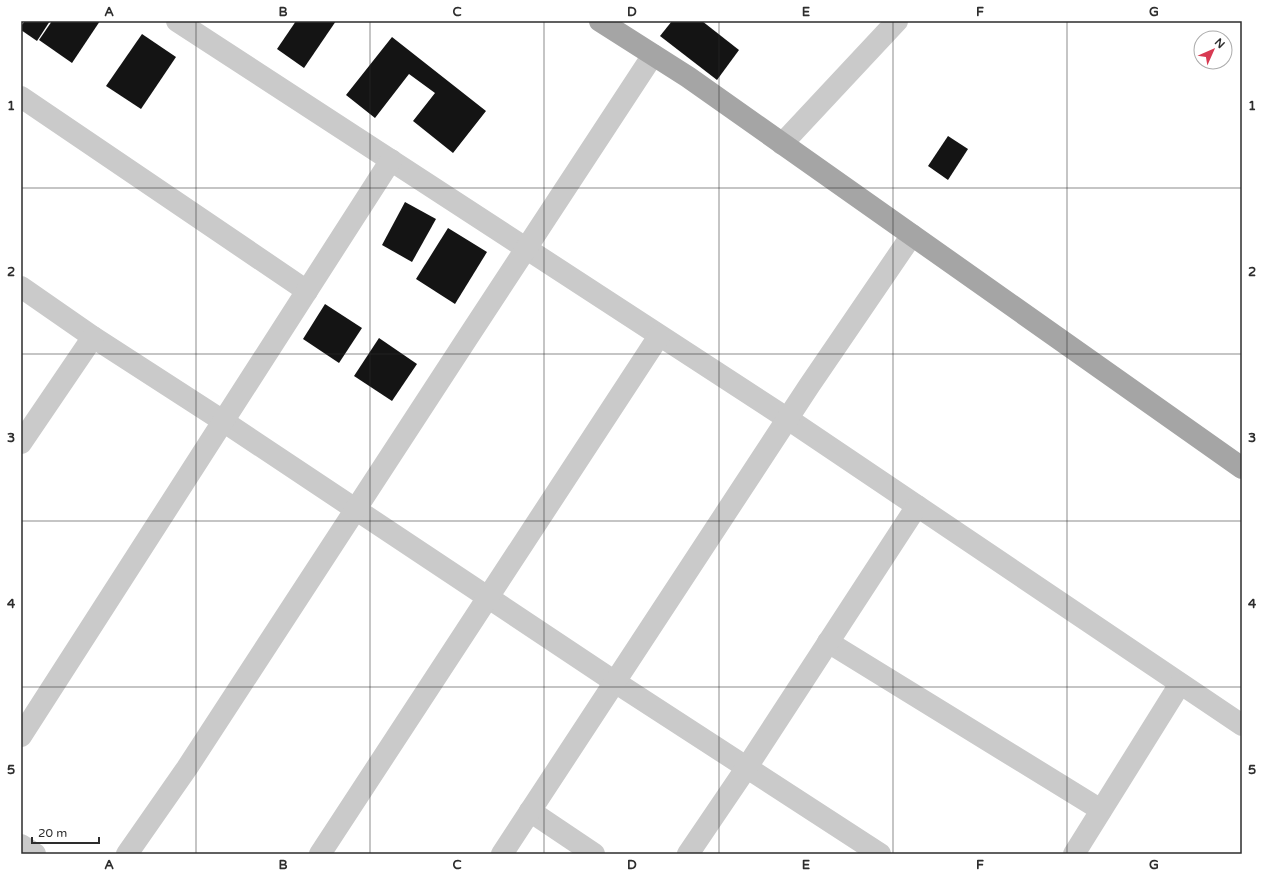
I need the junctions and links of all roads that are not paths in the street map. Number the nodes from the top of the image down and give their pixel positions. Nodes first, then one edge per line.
1 (177, 21) edge
2 (600, 21) edge
3 (897, 21) edge
4 (654, 55) junction
5 (21, 97) edge
6 (782, 144) junction
7 (391, 160) junction
8 (912, 235) junction
9 (526, 249) junction
10 (21, 287) edge
11 (307, 291) junction
12 (93, 336) junction
13 (659, 336) junction
14 (788, 419) junction
15 (223, 421) junction
16 (21, 443) edge
17 (1242, 468) edge
18 (917, 506) junction
19 (355, 510) junction
20 (488, 597) junction
21 (828, 642) junction
22 (615, 682) junction
23 (1180, 684) junction
24 (1242, 726) edge
25 (21, 736) edge
26 (747, 767) junction
27 (1101, 810) junction
28 (530, 811) junction
29 (21, 845) edge
30 (35, 854) edge
31 (127, 854) edge
32 (320, 854) edge
33 (502, 854) edge
34 (594, 854) edge
35 (688, 854) edge
36 (880, 854) edge
37 (1074, 854) edge

1 - 7 street
2 - 4 main road
3 - 6 street
4 - 6 main road
4 - 9 street
5 - 11 street
6 - 8 main road
7 - 9 street
7 - 11 street
8 - 14 street
8 - 17 main road
9 - 13 street
9 - 19 street
10 - 12 street
11 - 15 street
12 - 15 street
12 - 16 street
13 - 14 street
13 - 20 street
14 - 18 street
14 - 22 street
15 - 19 street
15 - 25 street
18 - 21 street
18 - 23 street
19 - 20 street
19 - 31 street
20 - 22 street
20 - 32 street
21 - 26 street
21 - 27 street
22 - 26 street
22 - 28 street
23 - 24 street
23 - 27 street
26 - 35 street
26 - 36 street
27 - 37 street
28 - 33 street
28 - 34 street
29 - 30 street

